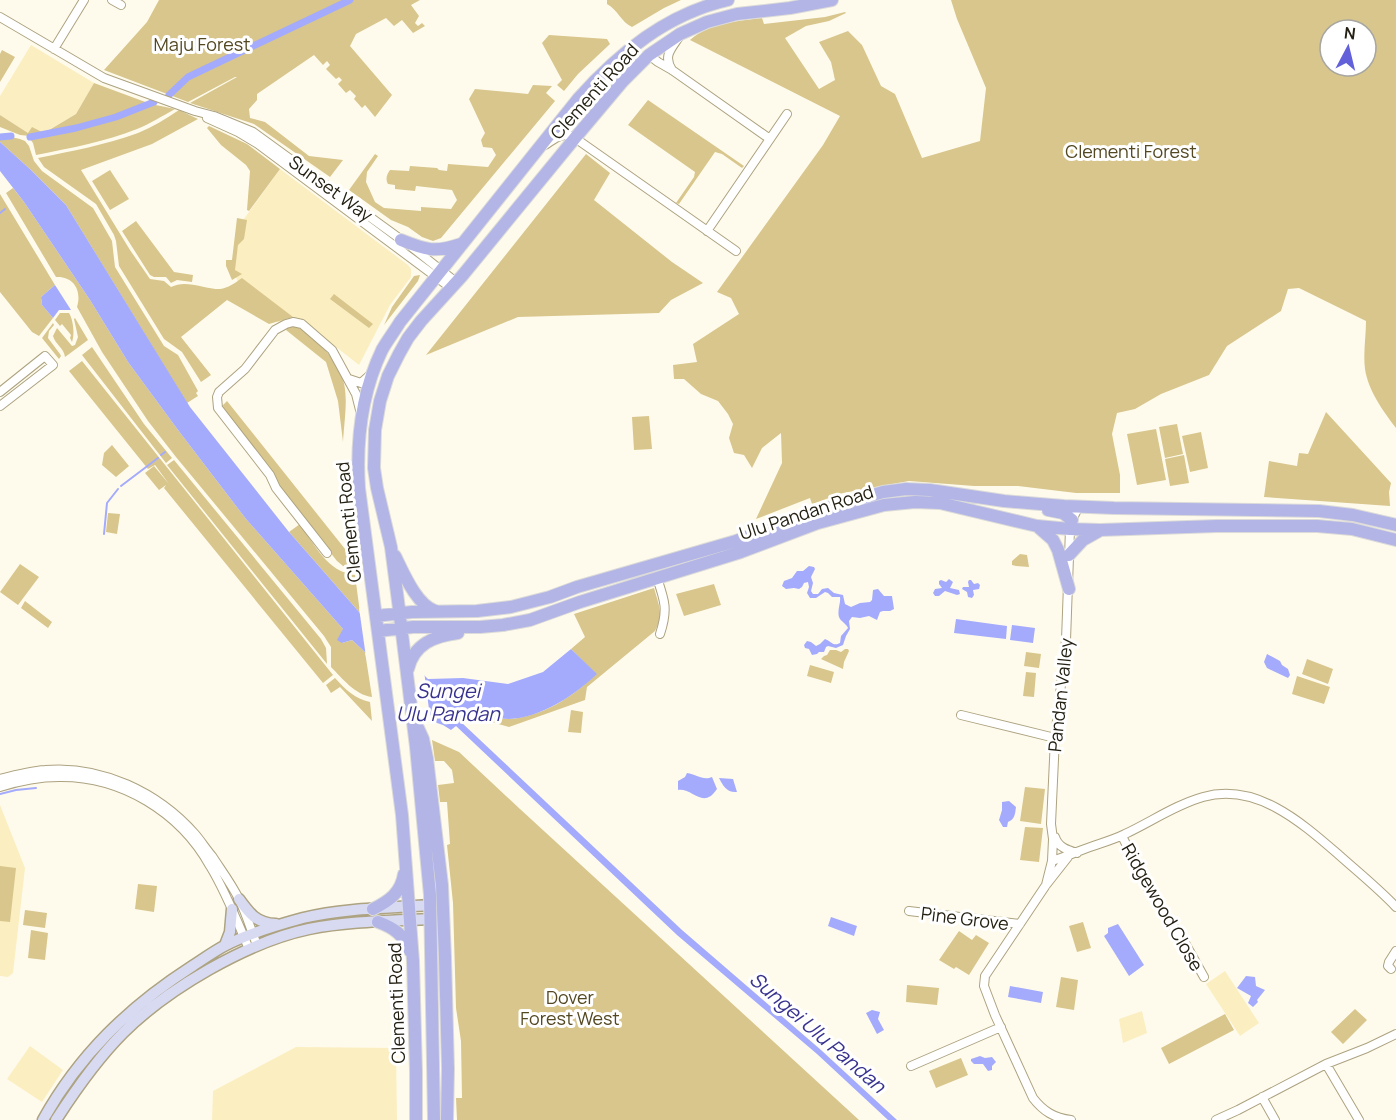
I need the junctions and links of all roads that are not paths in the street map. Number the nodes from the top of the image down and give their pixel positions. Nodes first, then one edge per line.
1 (84, 0) edge
2 (112, 0) edge
3 (728, 0) edge
4 (832, 0) edge
5 (121, 5) dead end
6 (0, 17) edge
7 (680, 34) junction
8 (54, 49) junction
9 (649, 55) junction
10 (672, 70) junction
11 (195, 111) junction
12 (787, 114) dead end
13 (574, 138) junction
14 (770, 139) junction
15 (541, 147) junction
16 (707, 231) junction
17 (401, 240) junction
18 (463, 243) junction
19 (736, 251) dead end
20 (438, 273) junction
21 (454, 285) junction
22 (374, 371) junction
23 (349, 379) junction
24 (0, 392) edge
25 (0, 406) edge
26 (361, 418) junction
27 (1004, 501) junction
28 (1079, 506) junction
29 (1071, 525) junction
30 (1396, 525) edge
31 (1037, 526) junction
32 (1100, 530) junction
33 (1396, 540) edge
34 (391, 547) junction
35 (327, 553) dead end
36 (1069, 555) junction
37 (657, 578) junction
38 (1069, 589) junction
39 (550, 597) junction
40 (567, 608) junction
41 (438, 612) junction
42 (400, 614) junction
43 (376, 616) junction
44 (480, 627) junction
45 (402, 628) junction
46 (378, 631) junction
47 (660, 634) dead end
48 (408, 651) junction
49 (411, 710) junction
50 (961, 715) dead end
51 (1054, 738) junction
52 (0, 779) edge
53 (0, 787) edge
54 (1051, 824) junction
55 (1122, 836) junction
56 (1073, 854) junction
57 (406, 861) junction
58 (1052, 861) junction
59 (1046, 885) junction
60 (239, 899) junction
61 (431, 905) junction
62 (409, 906) junction
63 (1396, 907) edge
64 (232, 909) junction
65 (373, 909) junction
66 (909, 911) dead end
67 (431, 919) junction
68 (411, 920) junction
69 (378, 922) junction
70 (285, 923) junction
71 (1020, 924) junction
72 (248, 936) junction
73 (225, 945) junction
74 (253, 947) junction
75 (1396, 951) edge
76 (413, 961) junction
77 (198, 963) junction
78 (1391, 969) dead end
79 (205, 973) junction
80 (1204, 977) dead end
81 (1000, 1027) junction
82 (1396, 1035) edge
83 (1326, 1064) junction
84 (911, 1066) dead end
85 (1262, 1097) junction
86 (43, 1120) edge
87 (56, 1120) edge
88 (416, 1120) edge
89 (434, 1120) edge
90 (447, 1120) edge
91 (1071, 1120) edge
92 (1216, 1120) edge
93 (1275, 1120) edge
94 (1359, 1120) edge

1 - 8 street
2 - 5 street
3 - 15 main road, Clementi Road
4 - 7 main road, Clementi Road
6 - 8 street, Sunset Way
7 - 9 main road, Clementi Road
7 - 10 street
8 - 11 street, Sunset Way
9 - 10 street
9 - 13 main road, Clementi Road
10 - 14 street
11 - 17 street, Sunset Way
11 - 20 street, Sunset Way
12 - 14 street
13 - 15 street
13 - 16 street
13 - 21 main road, Clementi Road
14 - 16 street
15 - 18 main road, Clementi Road
16 - 19 street
17 - 18 main road
17 - 20 street, Sunset Way
18 - 20 main road, Clementi Road
20 - 21 street, Sunset Way
20 - 22 main road, Clementi Road
21 - 34 main road, Clementi Road
22 - 23 street
22 - 26 main road, Clementi Road
23 - 26 street
23 - 35 street
24 - 25 street
26 - 43 main road, Clementi Road
27 - 28 main road, Ulu Pandan Road
27 - 29 main road
27 - 39 main road, Ulu Pandan Road
28 - 29 street, Pandan Valley
28 - 30 main road, Ulu Pandan Road
29 - 31 main road, Ulu Pandan Road
29 - 32 main road, Ulu Pandan Road
29 - 36 street, Pandan Valley
31 - 37 main road, Ulu Pandan Road
31 - 38 main road
32 - 33 main road, Ulu Pandan Road
32 - 36 main road
34 - 41 main road
34 - 42 main road, Clementi Road
36 - 38 street, Pandan Valley
37 - 40 main road, Ulu Pandan Road
37 - 47 street
38 - 51 street, Pandan Valley
39 - 40 main road
39 - 41 main road, Ulu Pandan Road
40 - 44 main road, Ulu Pandan Road
41 - 42 main road, Ulu Pandan Road
42 - 43 main road, Ulu Pandan Road
42 - 45 main road, Clementi Road
43 - 46 main road, Clementi Road
44 - 45 main road, Ulu Pandan Road
44 - 48 main road
45 - 46 main road, Ulu Pandan Road
45 - 48 main road, Clementi Road
46 - 57 main road, Clementi Road
48 - 49 main road, Clementi Road
49 - 61 main road, Clementi Road
49 - 90 main road, Clementi Road
50 - 51 street
51 - 54 street, Pandan Valley
52 - 60 street
53 - 64 street
54 - 56 street
54 - 58 street, Pandan Valley
55 - 56 street
55 - 63 street
55 - 80 street, Ridgewood Close
56 - 58 street
56 - 59 street
57 - 62 main road, Clementi Road
57 - 65 main road
58 - 59 street, Pandan Valley
59 - 71 street
60 - 70 main road
60 - 72 street
61 - 62 main road
61 - 67 main road, Clementi Road
62 - 65 main road
62 - 68 main road, Clementi Road
64 - 72 street
64 - 73 main road
65 - 70 main road
66 - 71 street, Pine Grove
67 - 68 main road
67 - 89 main road, Clementi Road
68 - 69 main road
68 - 76 main road, Clementi Road
69 - 74 main road
69 - 76 main road
70 - 72 main road
71 - 81 street
72 - 73 main road
72 - 74 street
73 - 77 main road
74 - 79 main road
75 - 78 street
76 - 88 main road, Clementi Road
77 - 79 main road
77 - 86 main road
79 - 87 main road
81 - 84 street
81 - 91 street
82 - 83 street
83 - 85 street
83 - 94 street
85 - 92 street
85 - 93 street

